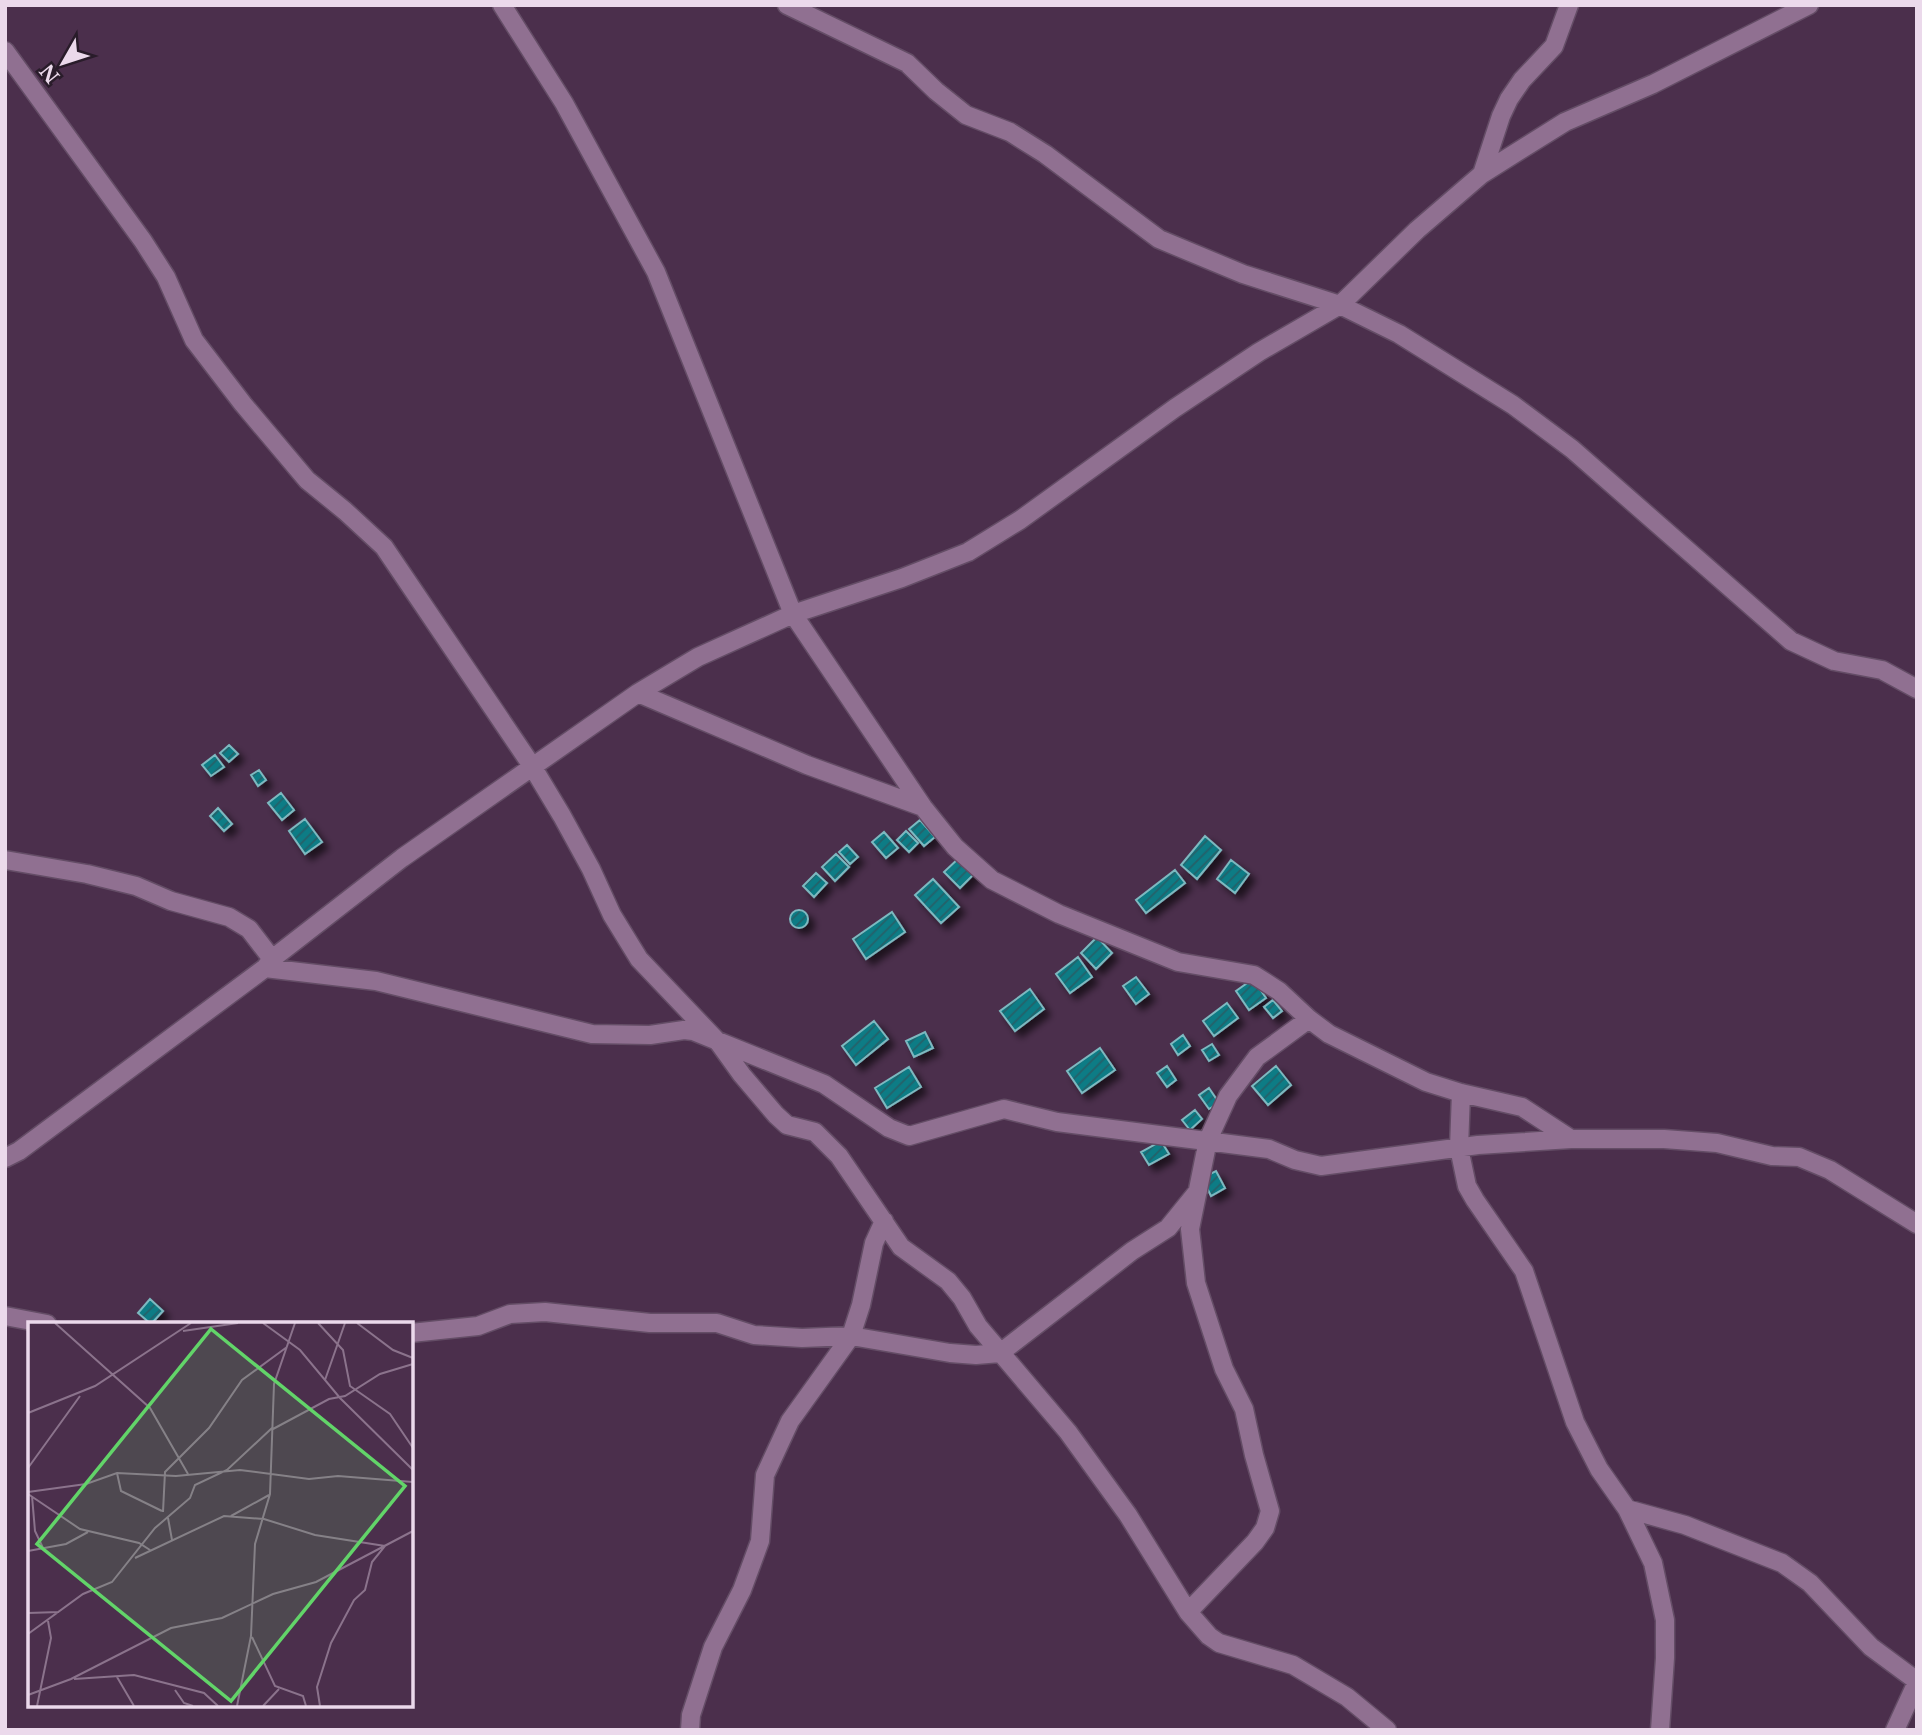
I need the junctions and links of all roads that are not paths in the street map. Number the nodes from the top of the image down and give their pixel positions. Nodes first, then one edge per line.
1 (502, 5) edge
2 (787, 5) edge
3 (1569, 5) edge
4 (1809, 5) edge
5 (5, 51) edge
6 (1482, 174) junction
7 (1340, 305) junction
8 (793, 614) junction
9 (1917, 689) edge
10 (638, 693) junction
11 (532, 766) junction
12 (923, 807) junction
13 (5, 860) edge
14 (269, 964) junction
15 (1309, 1019) junction
16 (719, 1043) junction
17 (1461, 1093) junction
18 (1571, 1139) junction
19 (1208, 1140) junction
20 (1459, 1147) junction
21 (5, 1158) edge
22 (1198, 1191) junction
23 (884, 1222) junction
24 (1917, 1224) edge
25 (5, 1316) edge
26 (36, 1322) edge
27 (413, 1333) edge
28 (851, 1336) junction
29 (1000, 1353) junction
30 (1627, 1509) junction
31 (1188, 1612) junction
32 (1917, 1681) edge
33 (690, 1730) edge
34 (1387, 1730) edge
35 (1660, 1730) edge
36 (1895, 1730) edge

1 - 8 street
2 - 7 street
3 - 6 street
4 - 6 street
5 - 11 street
6 - 7 street
7 - 8 street
7 - 9 street
8 - 10 street
8 - 12 street
10 - 11 street
10 - 12 street
11 - 14 street
11 - 16 street
12 - 15 street
13 - 14 street
14 - 16 street
14 - 21 street
15 - 17 street
15 - 19 street
16 - 19 street
16 - 23 street
17 - 18 street
17 - 20 street
18 - 20 street
18 - 24 street
19 - 20 street
19 - 22 street
20 - 30 street
22 - 29 street
22 - 31 street
23 - 28 street
23 - 29 street
25 - 26 street
27 - 28 street
28 - 29 street
28 - 33 street
29 - 31 street
30 - 32 street
30 - 35 street
31 - 34 street
32 - 36 street

